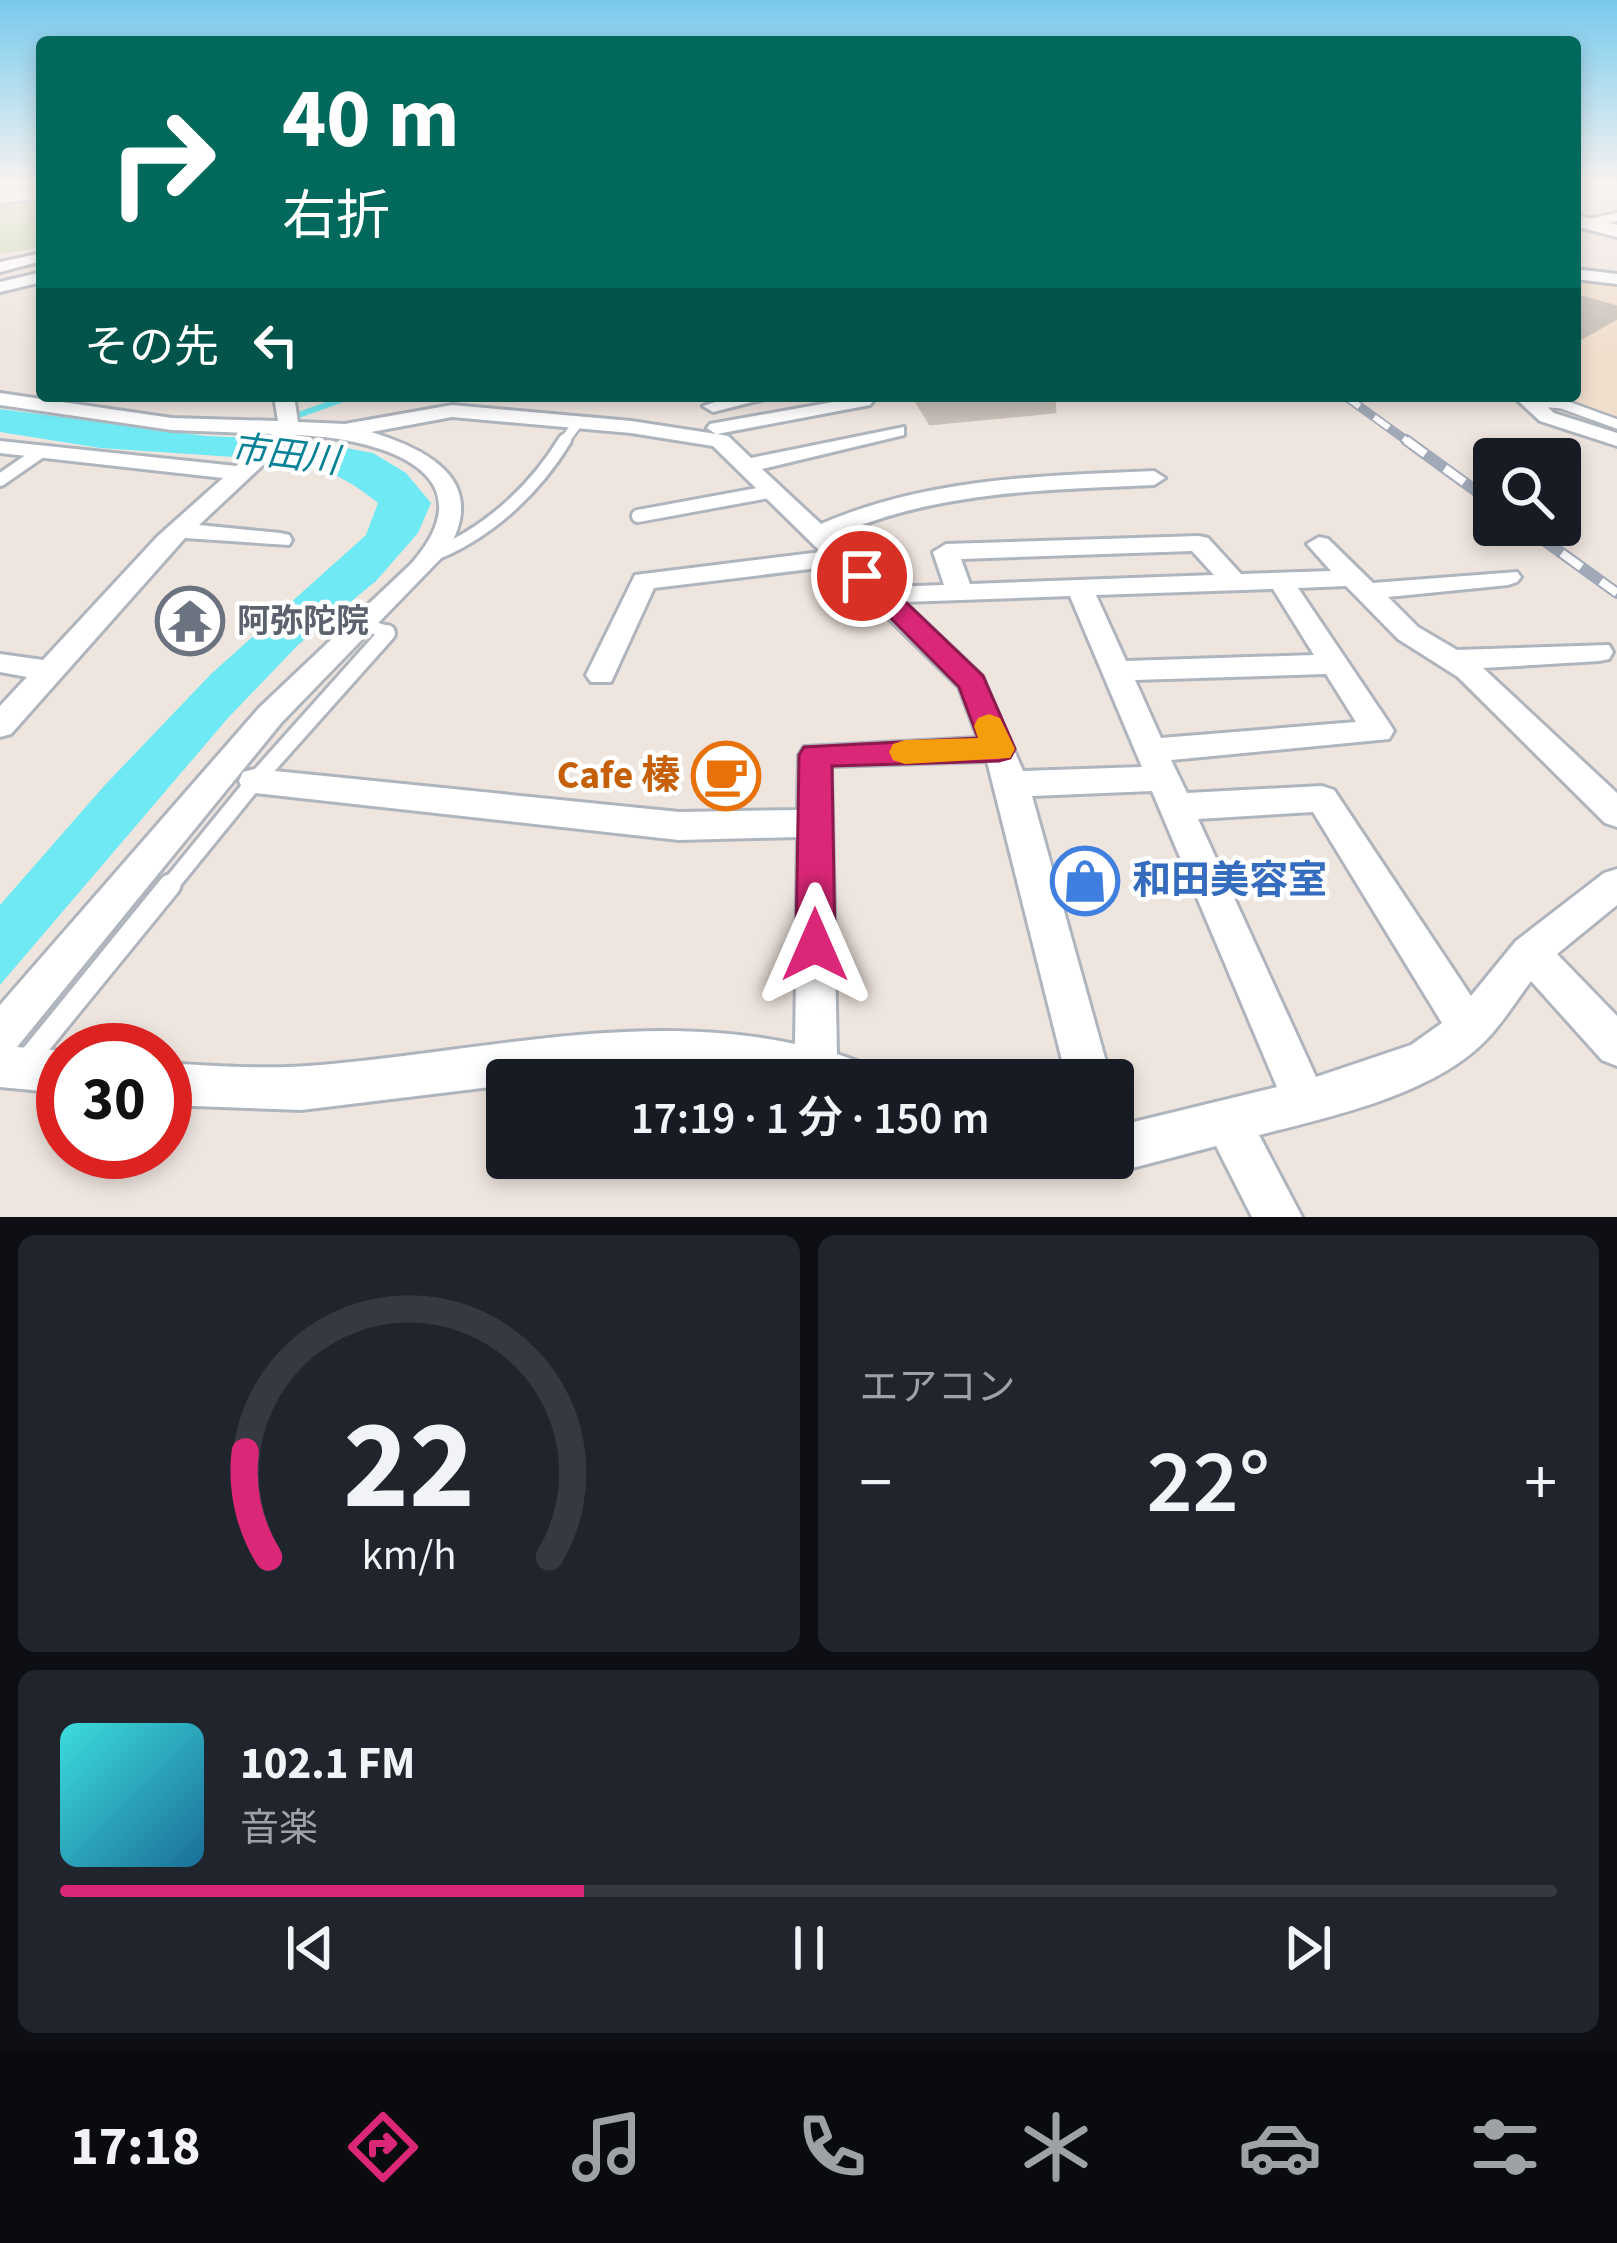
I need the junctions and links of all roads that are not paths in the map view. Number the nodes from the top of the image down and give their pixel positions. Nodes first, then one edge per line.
1 (36, 258) edge
2 (0, 267) edge
3 (1581, 275) edge
4 (36, 278) edge
5 (1617, 279) edge
6 (0, 287) edge
7 (0, 399) edge
8 (285, 402) edge
9 (752, 402) edge
10 (832, 402) edge
11 (865, 402) edge
12 (1530, 402) edge
13 (1550, 402) edge
14 (450, 404) edge
15 (716, 418) edge
16 (579, 422) junction
17 (1617, 424) edge
18 (289, 429) junction
19 (345, 430) junction
20 (1617, 440) edge
21 (0, 447) edge
22 (39, 453) junction
23 (746, 466) junction
24 (247, 468) junction
25 (1154, 478) dead end
26 (0, 480) edge
27 (774, 491) junction
28 (638, 516) dead end
29 (179, 530) junction
30 (820, 534) junction
31 (280, 540) dead end
32 (1319, 544) dead end
33 (430, 556) junction
34 (843, 557) junction
35 (1508, 577) dead end
36 (1281, 580) junction
37 (1234, 582) junction
38 (1356, 585) junction
39 (1080, 589) junction
40 (960, 593) junction
41 (882, 595) junction
42 (360, 624) junction
43 (1599, 652) dead end
44 (1452, 660) junction
45 (0, 663) edge
46 (1335, 664) junction
47 (48, 671) junction
48 (1116, 671) junction
49 (601, 675) dead end
50 (0, 726) edge
51 (999, 749) junction
52 (1163, 779) junction
53 (255, 781) junction
54 (1012, 784) junction
55 (1617, 814) edge
56 (815, 823) junction
57 (1617, 884) edge
58 (1530, 953) junction
59 (1469, 1029) junction
60 (1617, 1046) edge
61 (566, 1059) edge
62 (752, 1059) edge
63 (834, 1059) edge
64 (1084, 1059) edge
65 (21, 1060) edge
66 (486, 1068) edge
67 (192, 1085) edge
68 (1305, 1101) junction
69 (1228, 1122) junction
70 (1134, 1145) edge
71 (1278, 1217) edge

1 - 2 street
3 - 5 street
4 - 6 street
7 - 18 street
8 - 18 street
9 - 15 street
10 - 15 street
11 - 23 street
12 - 20 street
13 - 17 lane
14 - 16 street
14 - 19 street
15 - 16 street
15 - 23 street
16 - 33 lane
18 - 19 street
18 - 24 street
19 - 33 street
21 - 22 street
22 - 24 street
22 - 26 lane
23 - 27 street
24 - 29 street
25 - 30 street
27 - 28 lane
27 - 30 street
29 - 31 street
29 - 47 street
30 - 34 street
32 - 38 street
33 - 42 street
34 - 41 street
34 - 49 street
35 - 38 street
36 - 37 street
36 - 38 street
36 - 46 street
37 - 39 street
37 - 40 street
38 - 44 street
39 - 40 street
39 - 48 street
40 - 41 street
41 - 51 street
42 - 53 lane
42 - 65 street
43 - 44 street
44 - 55 street
45 - 47 street
46 - 48 street
46 - 52 street
47 - 50 street
48 - 52 street
51 - 54 street
51 - 56 street
52 - 54 street
52 - 59 street
52 - 68 street
53 - 56 street
53 - 65 lane
54 - 64 street
56 - 63 street
57 - 58 street
58 - 59 street
58 - 60 street
59 - 68 street
61 - 62 street
66 - 67 street
68 - 69 street
69 - 70 street
69 - 71 street

